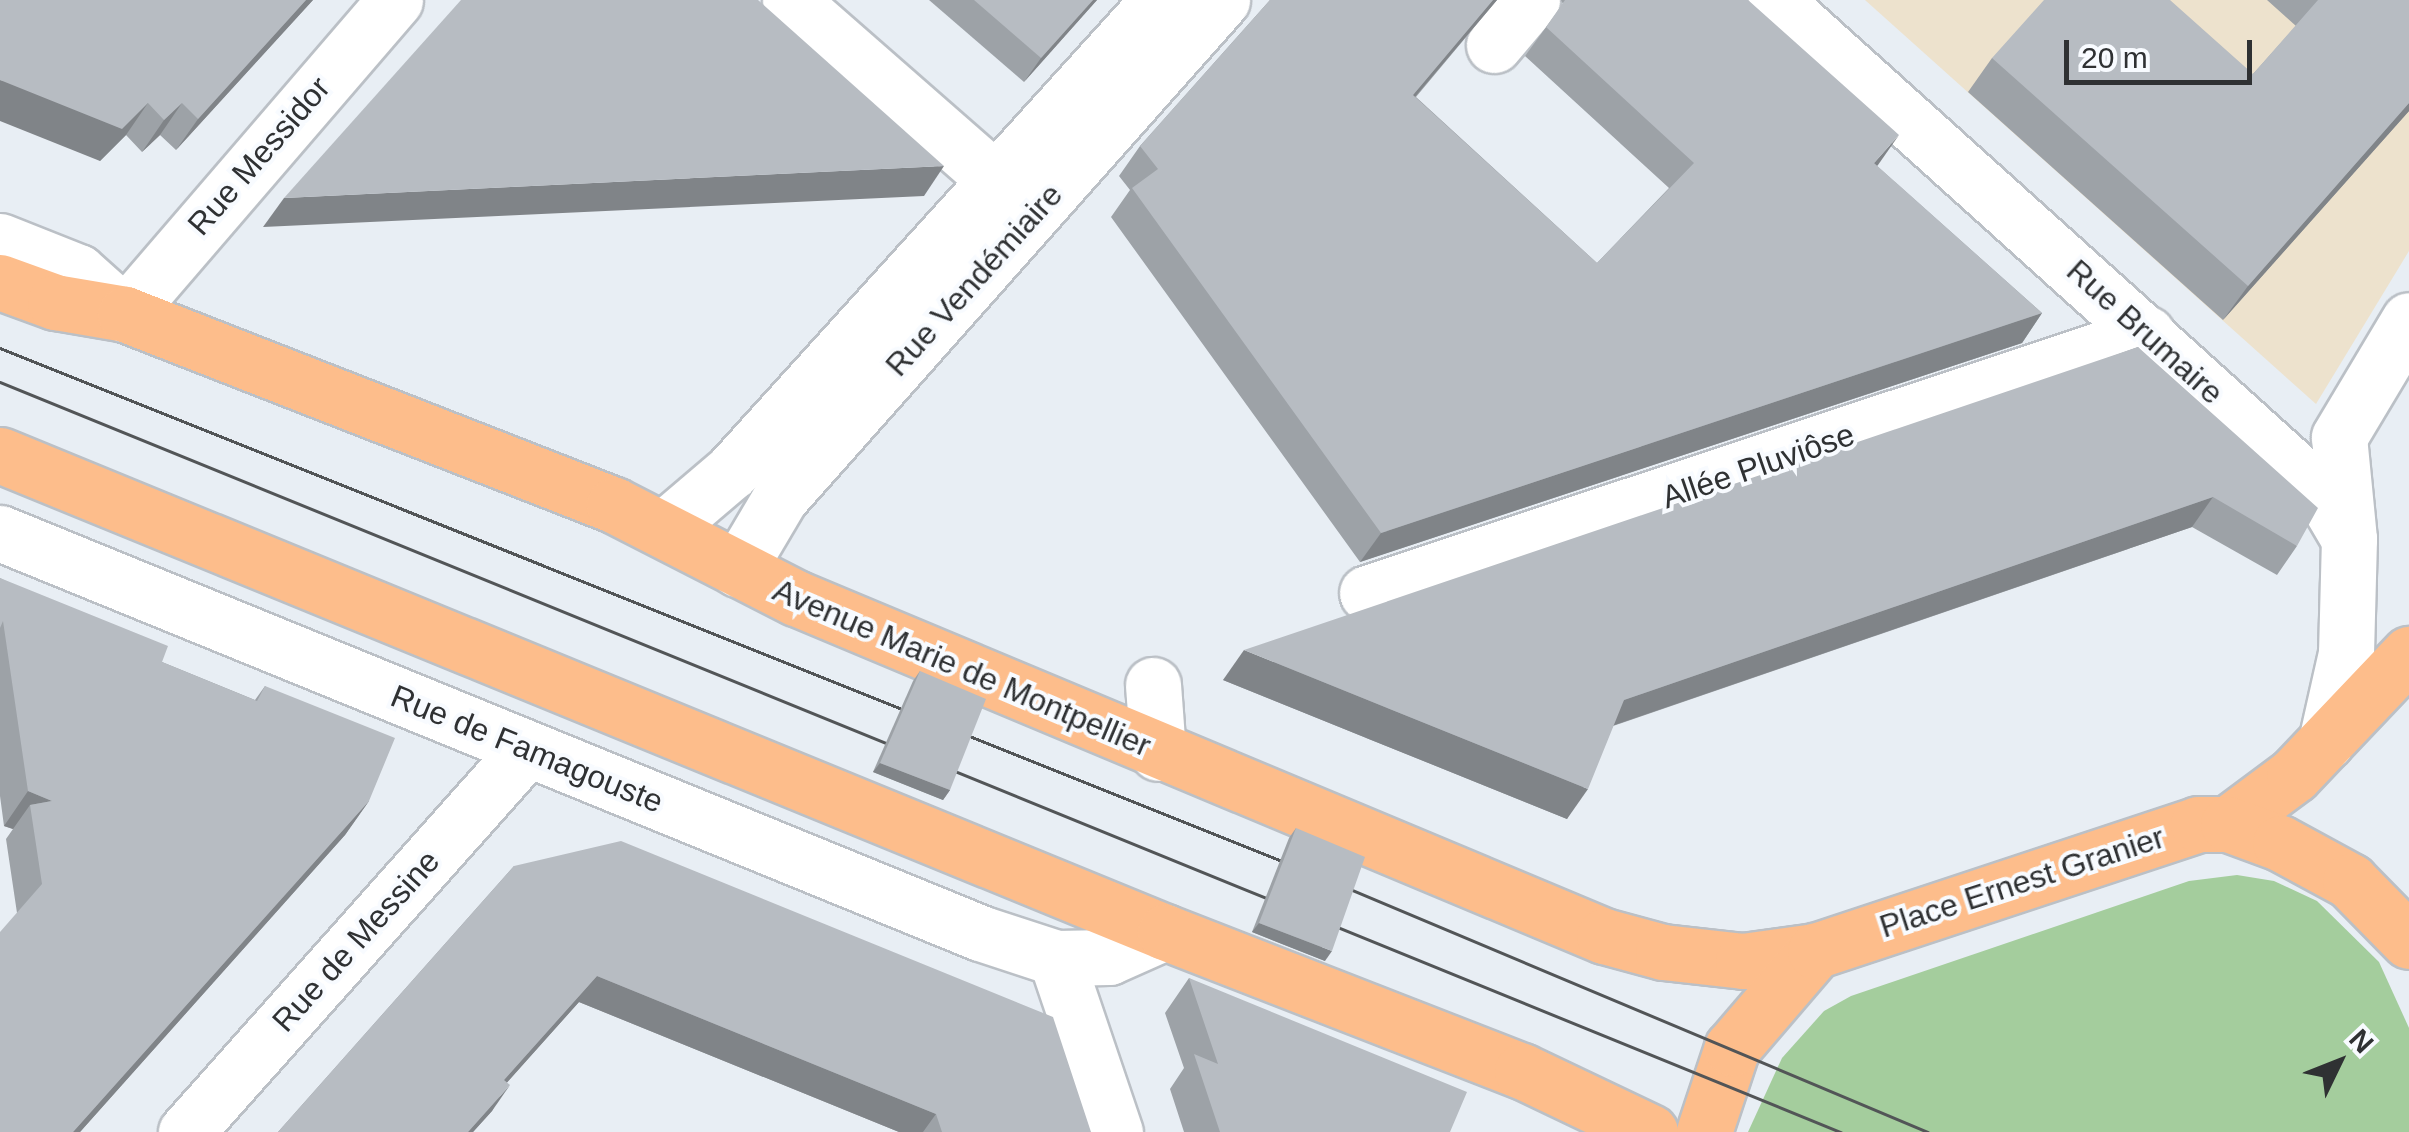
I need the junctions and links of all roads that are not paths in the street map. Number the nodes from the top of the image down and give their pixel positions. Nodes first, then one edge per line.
1 (395, 0) edge
2 (790, 0) edge
3 (1160, 0) edge
4 (1222, 0) edge
5 (1532, 0) edge
6 (1774, 0) edge
7 (1494, 44) edge
8 (998, 182) junction
9 (0, 241) edge
10 (0, 282) edge
11 (125, 314) junction
12 (2409, 320) edge
13 (2147, 334) junction
14 (0, 454) edge
15 (665, 528) junction
16 (0, 533) edge
17 (2349, 539) junction
18 (738, 569) junction
19 (1367, 593) dead end
20 (2409, 654) edge
21 (1152, 685) dead end
22 (2326, 742) junction
23 (526, 749) junction
24 (1158, 753) junction
25 (2228, 824) junction
26 (1166, 932) junction
27 (2409, 941) edge
28 (1815, 950) junction
29 (1056, 958) junction
30 (186, 1132) edge
31 (1114, 1132) edge
32 (1650, 1132) edge
33 (1704, 1132) edge

1 - 11 street, Rue Messidor
2 - 8 street
3 - 8 street, Rue Vendémiaire
4 - 18 street, Rue Vendémiaire
5 - 7 street
6 - 13 street, Rue Brumaire
8 - 15 street, Rue Vendémiaire
9 - 11 street, Avenue Marie de Montpellier
10 - 11 main road, Avenue Marie de Montpellier
11 - 15 main road, Avenue Marie de Montpellier
12 - 17 street
13 - 17 street, Rue Brumaire
13 - 19 street, Allée Pluviôse
14 - 26 main road
15 - 18 main road, Avenue Marie de Montpellier
16 - 23 street, Rue de Famagouste
17 - 22 street
18 - 24 main road, Avenue Marie de Montpellier
20 - 22 main road
21 - 24 street
22 - 25 main road
23 - 29 street, Rue de Famagouste
23 - 30 street, Rue de Messine
24 - 28 main road, Avenue Marie de Montpellier
25 - 27 main road
25 - 28 main road, Place Ernest Granier
26 - 29 street, Rue de Famagouste
26 - 32 main road
28 - 33 main road
29 - 31 street

